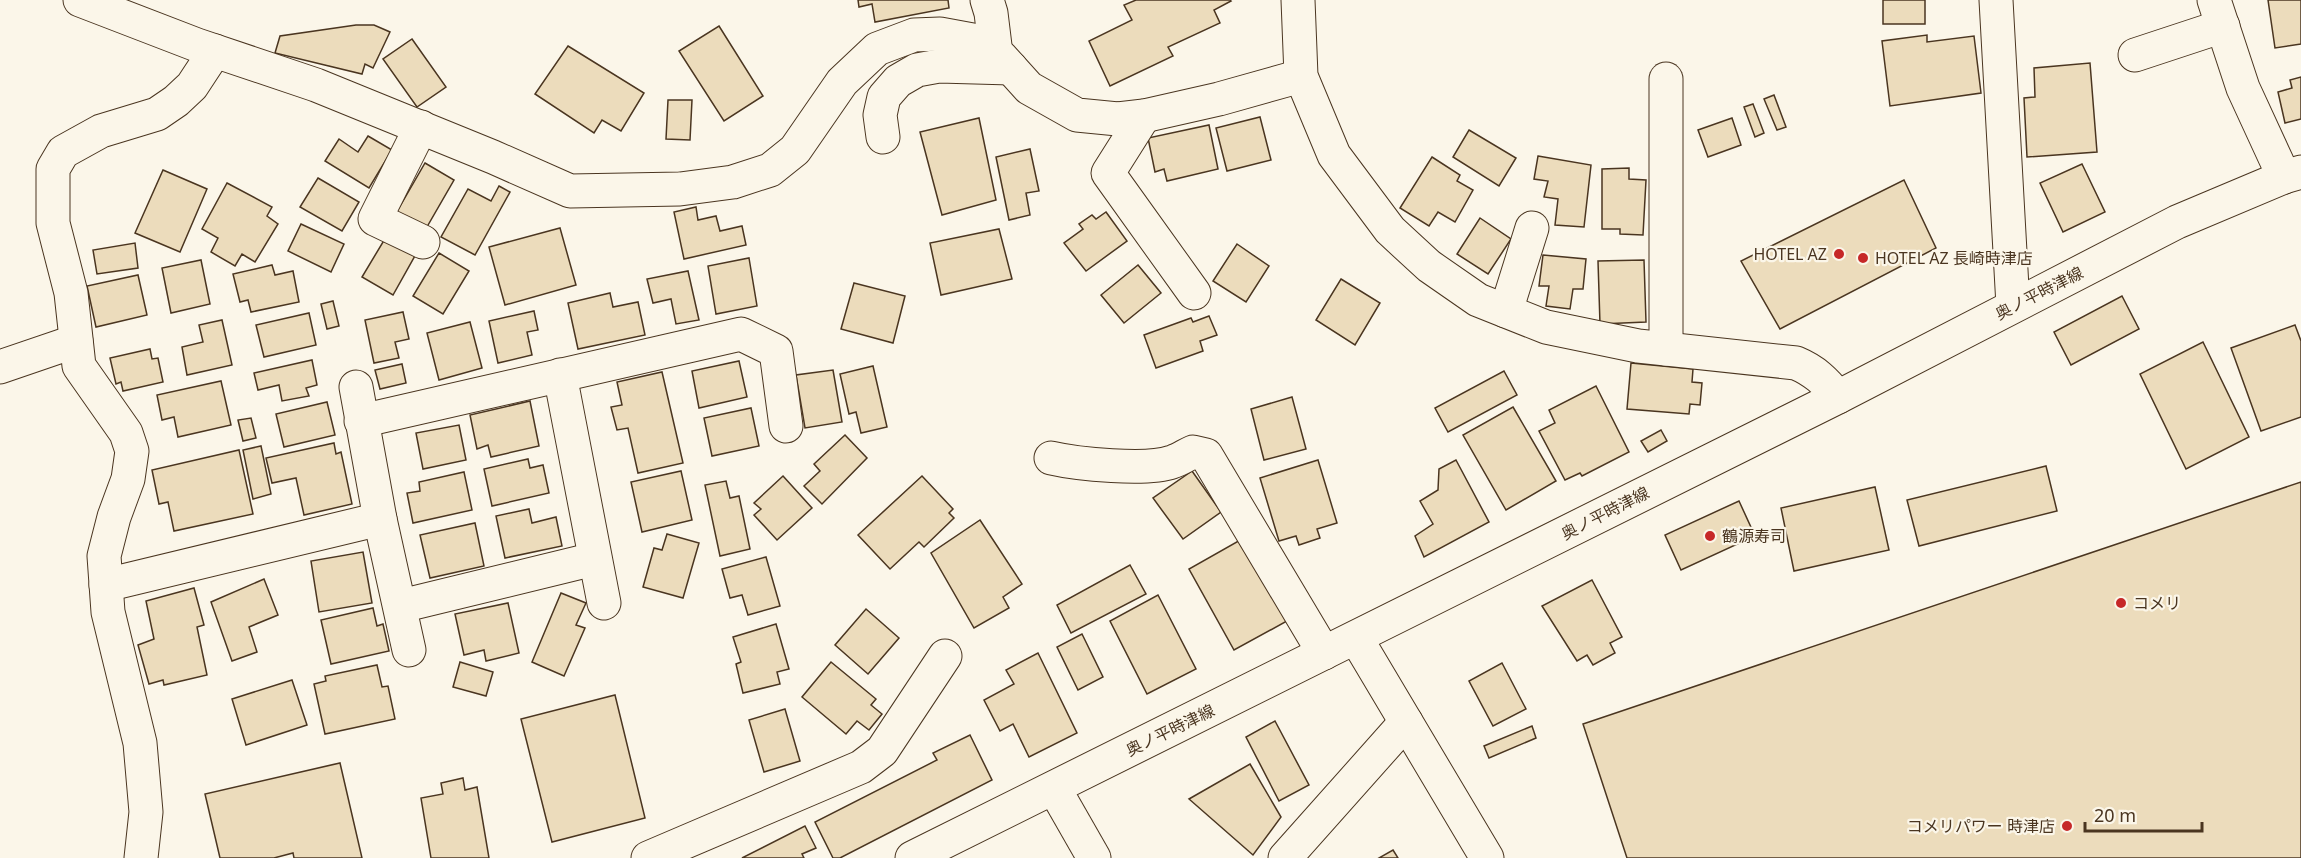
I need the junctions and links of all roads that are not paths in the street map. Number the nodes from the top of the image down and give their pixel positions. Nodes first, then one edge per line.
1 (80, 0) edge
2 (987, 0) edge
3 (1298, 0) edge
4 (1996, 0) edge
5 (2218, 13) edge
6 (215, 51) junction
7 (2135, 55) dead end
8 (1004, 61) junction
9 (1301, 76) junction
10 (1666, 79) dead end
11 (1144, 116) junction
12 (421, 127) junction
13 (883, 137) dead end
14 (2293, 175) edge
15 (1532, 228) dead end
16 (423, 242) dead end
17 (1194, 292) dead end
18 (2013, 306) junction
19 (1506, 311) junction
20 (76, 341) junction
21 (1666, 349) junction
22 (0, 367) edge
23 (560, 375) junction
24 (356, 387) dead end
25 (1838, 397) junction
26 (362, 421) junction
27 (786, 426) dead end
28 (1051, 458) dead end
29 (380, 519) junction
30 (594, 559) junction
31 (106, 585) junction
32 (604, 603) dead end
33 (401, 606) junction
34 (1356, 638) junction
35 (409, 650) dead end
36 (1324, 653) junction
37 (945, 656) dead end
38 (1406, 722) junction
39 (1054, 788) junction
40 (651, 857) edge
41 (141, 858) edge
42 (912, 858) edge
43 (1094, 858) edge
44 (1284, 858) edge
45 (1487, 858) edge

1 - 6 street
2 - 8 street
3 - 9 street
4 - 18 street
5 - 7 street
5 - 14 street
6 - 12 street
6 - 20 street
8 - 11 street
8 - 12 street
8 - 13 street
9 - 11 street
9 - 19 street
10 - 21 street
11 - 17 street
12 - 16 street
14 - 18 street, 奥ノ平時津線
15 - 19 street
18 - 25 street, 奥ノ平時津線
19 - 21 street
20 - 22 street
20 - 31 street
21 - 25 street
23 - 26 street
23 - 27 street
23 - 30 street
24 - 26 street
25 - 34 street, 奥ノ平時津線
26 - 29 street
28 - 36 street
29 - 31 street
29 - 33 street
30 - 32 street
30 - 33 street
31 - 41 street
33 - 35 street
34 - 36 street, 奥ノ平時津線
34 - 38 street
36 - 39 street, 奥ノ平時津線
37 - 40 street
38 - 44 street
38 - 45 street
39 - 42 street, 奥ノ平時津線
39 - 43 street

